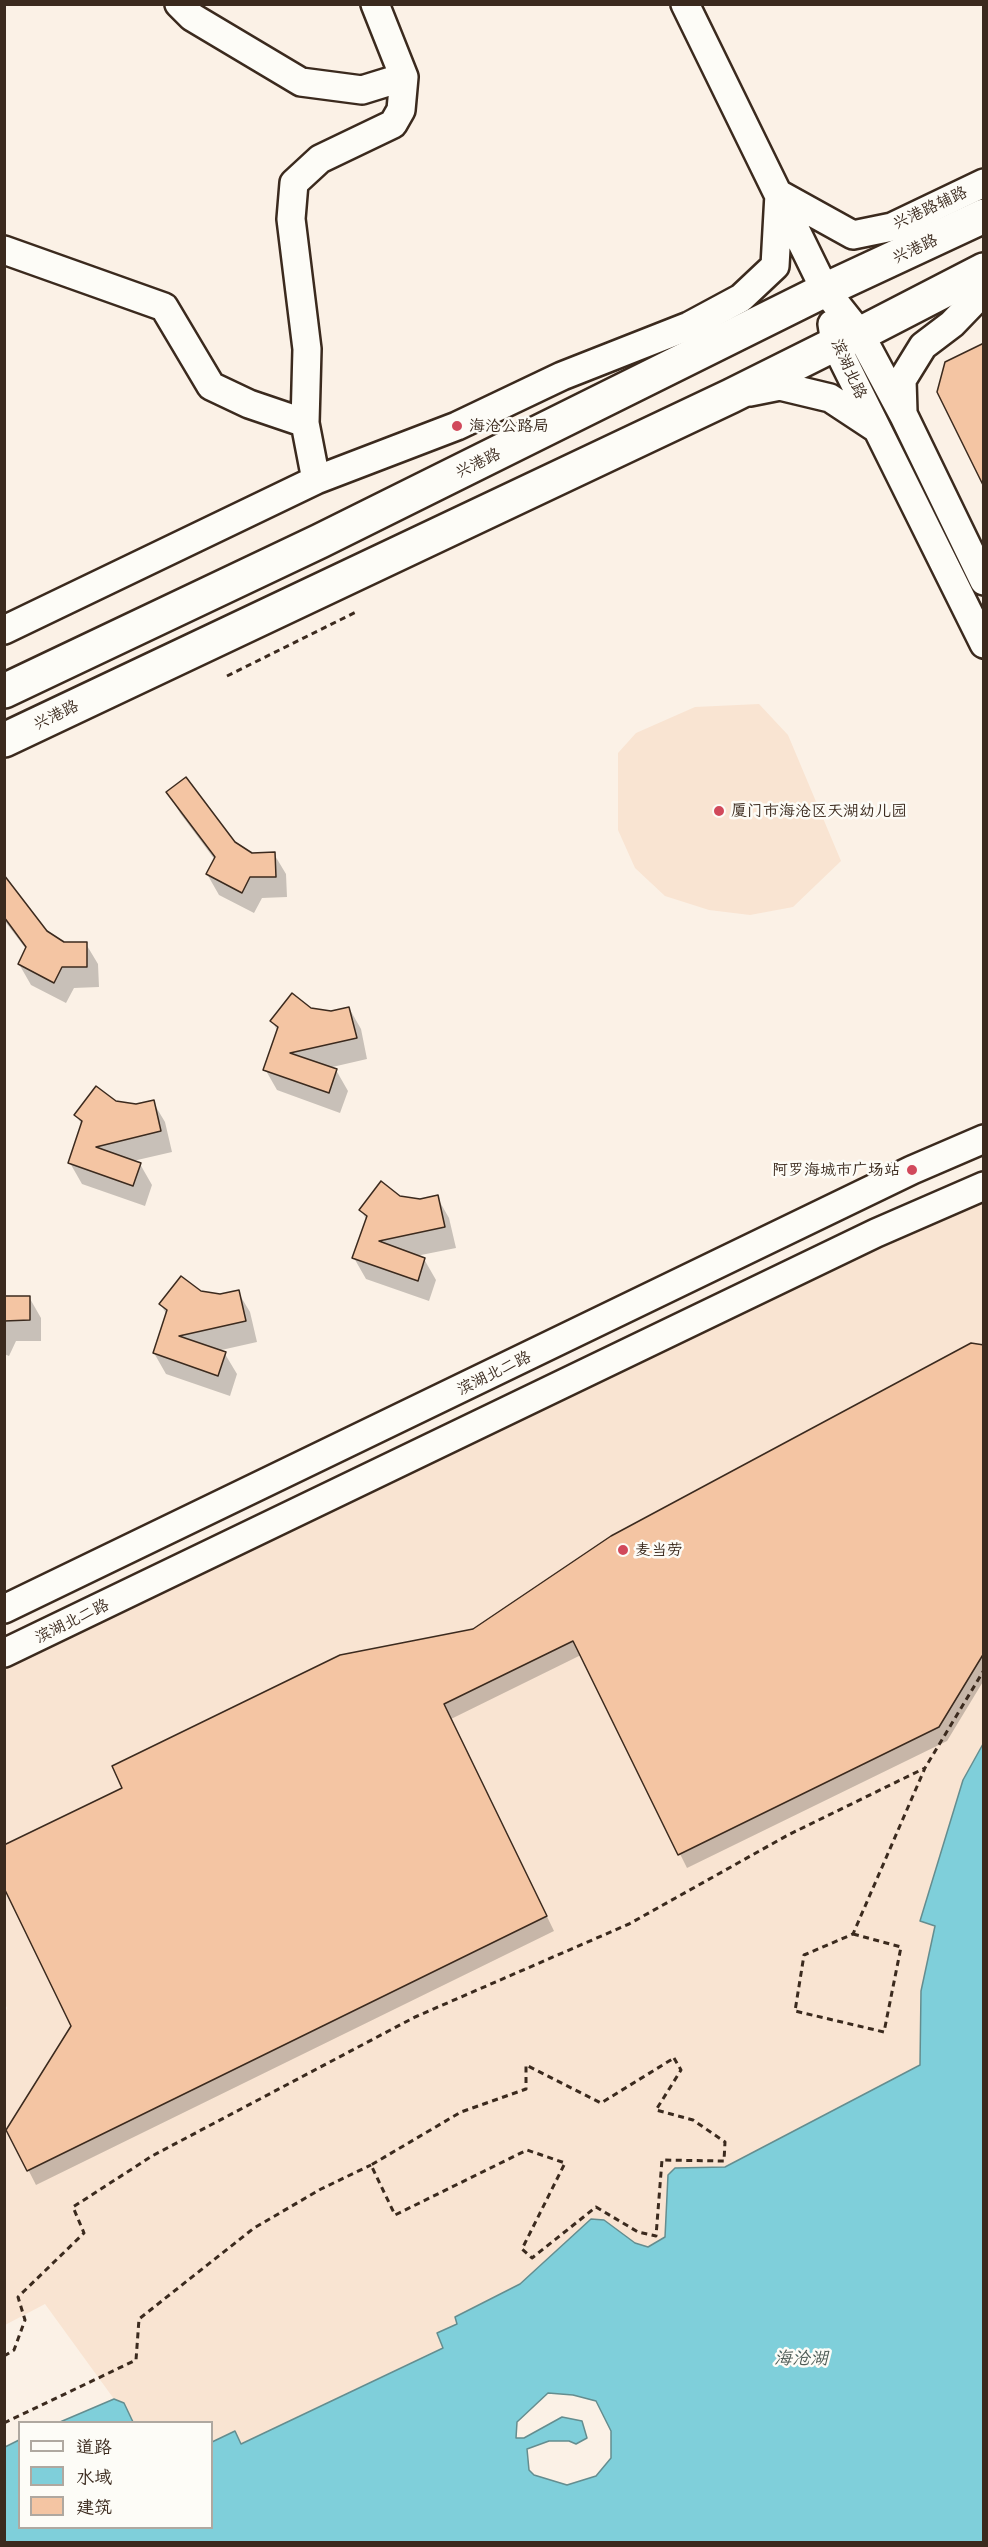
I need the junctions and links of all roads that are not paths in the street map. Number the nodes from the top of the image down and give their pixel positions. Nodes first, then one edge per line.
1 (179, 4) edge
2 (375, 4) edge
3 (686, 4) edge
4 (404, 77) junction
5 (984, 183) edge
6 (779, 194) junction
7 (984, 194) edge
8 (941, 204) junction
9 (984, 216) edge
10 (4, 250) edge
11 (984, 270) edge
12 (825, 290) junction
13 (984, 291) edge
14 (984, 310) edge
15 (952, 324) junction
16 (738, 334) junction
17 (848, 339) junction
18 (562, 376) junction
19 (731, 396) junction
20 (903, 416) junction
21 (305, 423) junction
22 (877, 429) junction
23 (316, 480) junction
24 (984, 582) edge
25 (4, 630) edge
26 (984, 644) edge
27 (4, 691) edge
28 (4, 740) edge
29 (984, 1139) edge
30 (984, 1185) edge
31 (4, 1608) edge
32 (4, 1653) edge

1 - 4 street
2 - 4 street
3 - 6 street, 滨湖北路
4 - 21 street
5 - 8 street, 兴港路辅路
6 - 8 street, 兴港路辅路
6 - 12 street, 滨湖北路
6 - 18 street
7 - 8 street
9 - 12 main road, 兴港路
10 - 21 street
11 - 17 main road, 兴港路
12 - 16 main road, 兴港路
12 - 17 street, 滨湖北路
13 - 15 street
14 - 15 street
15 - 20 street
16 - 18 street
16 - 27 main road, 兴港路
17 - 19 main road, 兴港路
17 - 20 street, 滨湖北路
17 - 22 street, 滨湖北路
18 - 23 street
19 - 22 street
19 - 28 main road, 兴港路
20 - 24 street, 滨湖北路
21 - 23 street
22 - 26 street, 滨湖北路
23 - 25 street
29 - 31 street, 滨湖北二路
30 - 32 street, 滨湖北二路

